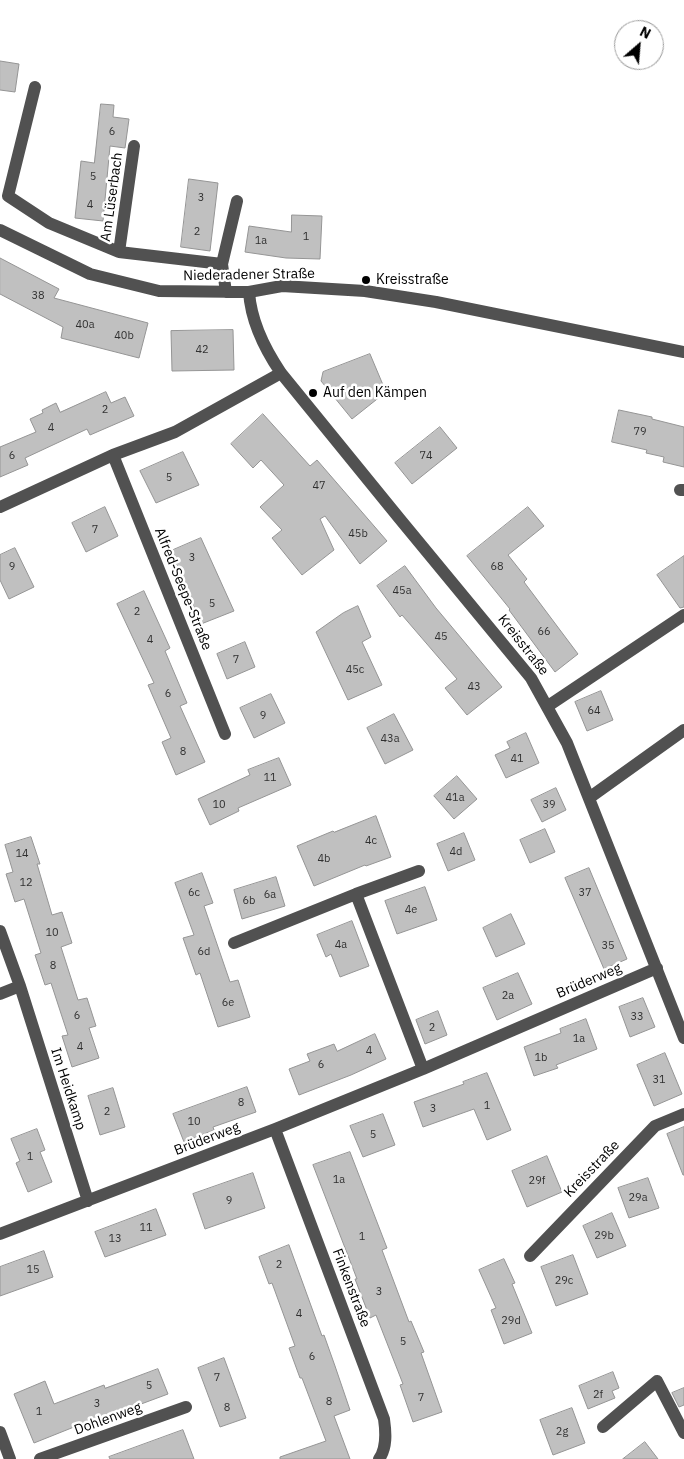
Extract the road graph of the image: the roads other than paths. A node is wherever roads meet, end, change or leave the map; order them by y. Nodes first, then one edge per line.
1 (35, 87) dead end
2 (134, 146) dead end
3 (237, 201) dead end
4 (0, 230) edge
5 (119, 252) junction
6 (222, 264) junction
7 (226, 292) junction
8 (249, 292) junction
9 (684, 352) edge
10 (281, 373) junction
11 (112, 456) junction
12 (0, 508) edge
13 (684, 615) edge
14 (548, 706) junction
15 (684, 730) edge
16 (226, 734) dead end
17 (589, 798) junction
18 (419, 871) dead end
19 (356, 894) junction
20 (0, 931) edge
21 (234, 943) dead end
22 (657, 968) junction
23 (20, 986) junction
24 (0, 994) edge
25 (684, 1038) edge
26 (423, 1069) junction
27 (684, 1114) edge
28 (275, 1129) junction
29 (88, 1201) junction
30 (0, 1234) edge
31 (530, 1256) dead end
32 (186, 1407) dead end
33 (603, 1427) dead end
34 (0, 1432) edge
35 (684, 1433) edge
36 (10, 1459) edge
37 (40, 1459) edge
38 (379, 1459) edge

1 - 5 street, Am Lüserbach
2 - 5 street, Am Lüserbach
3 - 6 street
4 - 7 street, Niederadener Straße
5 - 6 street, Am Lüserbach
6 - 7 street
7 - 8 street, Niederadener Straße
8 - 9 street, Niederadener Straße
8 - 10 street, Kreisstraße
10 - 11 street
10 - 14 street, Kreisstraße
11 - 12 street
11 - 16 street, Alfred-Seepe-Straße
13 - 14 street
14 - 17 street, Kreisstraße
15 - 17 street
17 - 22 street, Kreisstraße
18 - 19 street
19 - 21 street
19 - 26 street
20 - 23 street, Im Heidkamp
22 - 25 street, Kreisstraße
22 - 26 street, Brüderweg
23 - 24 street
23 - 29 street, Im Heidkamp
26 - 28 street, Brüderweg
27 - 31 street, Kreisstraße
28 - 29 street, Brüderweg
28 - 38 street, Finkenstraße
29 - 30 street, Brüderweg
32 - 37 street, Dohlenweg
33 - 35 street
34 - 36 street

